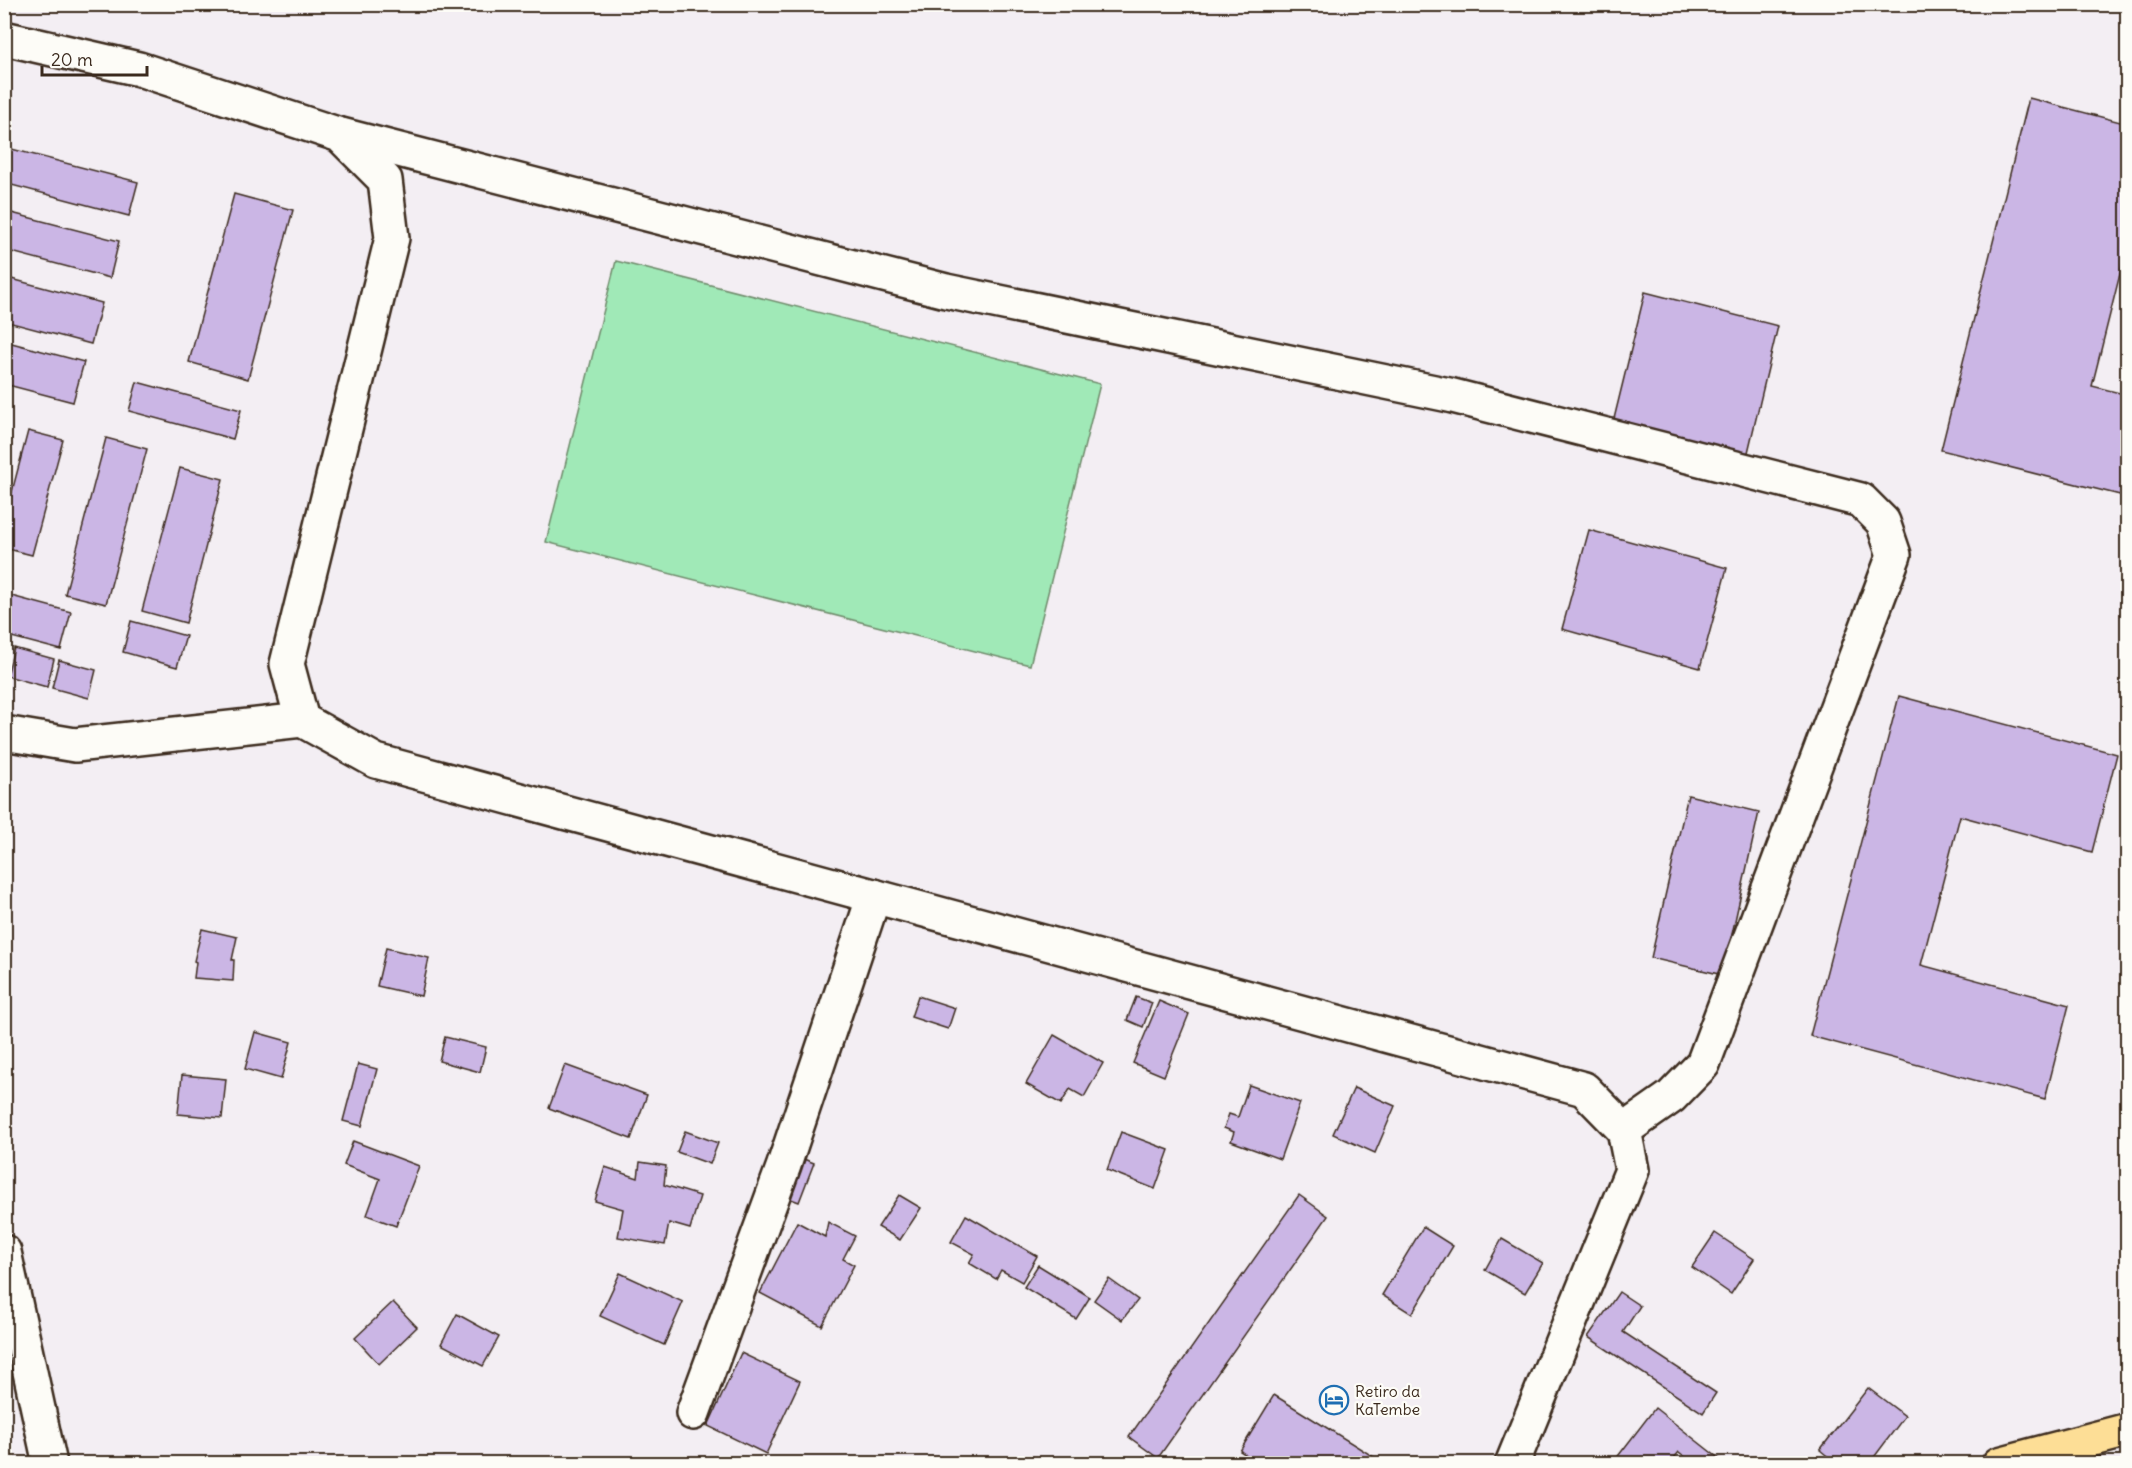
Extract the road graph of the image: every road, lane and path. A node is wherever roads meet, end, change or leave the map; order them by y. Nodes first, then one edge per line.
1 (4, 38) edge
2 (340, 135) junction
3 (302, 720) junction
4 (4, 734) edge
5 (874, 896) junction
6 (1624, 1130) junction
7 (6, 1263) edge
8 (693, 1413) dead end
9 (2127, 1430) edge
10 (50, 1464) edge
11 (1512, 1464) edge
12 (1999, 1464) edge

1 - 2 street
2 - 3 street
2 - 6 street
3 - 4 street
3 - 5 street
5 - 6 street
5 - 8 street
6 - 11 street
7 - 10 street
9 - 12 highway

